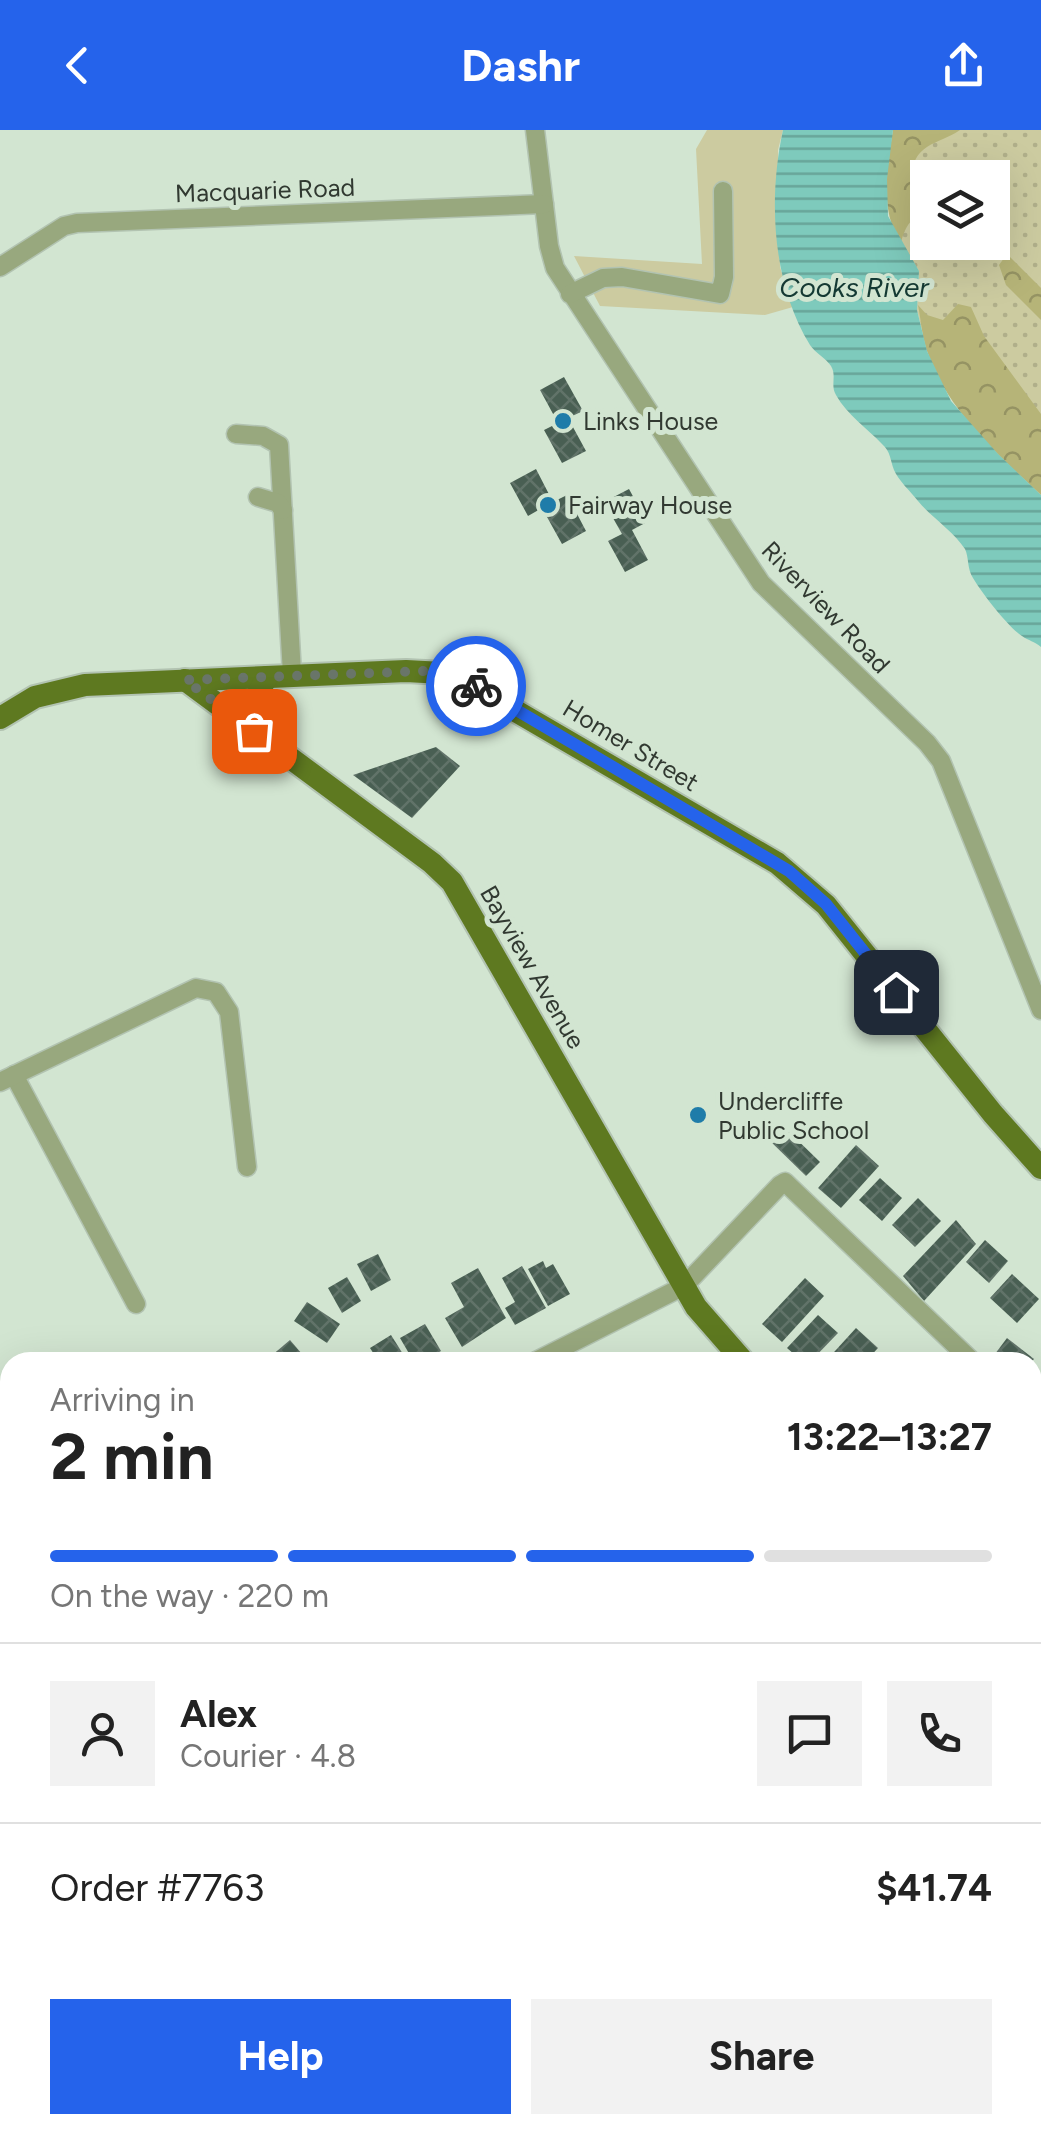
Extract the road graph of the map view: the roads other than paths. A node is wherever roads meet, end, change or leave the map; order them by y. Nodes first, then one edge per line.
1 (535, 130) edge
2 (724, 191) dead end
3 (544, 204) junction
4 (0, 267) edge
5 (570, 294) junction
6 (236, 434) dead end
7 (258, 497) dead end
8 (283, 510) junction
9 (292, 674) junction
10 (267, 677) junction
11 (185, 680) junction
12 (0, 718) edge
13 (254, 731) junction
14 (1041, 1010) edge
15 (7, 1079) edge
16 (246, 1167) dead end
17 (1041, 1168) edge
18 (684, 1286) junction
19 (136, 1304) dead end
20 (554, 1352) edge
21 (734, 1352) edge
22 (964, 1352) edge

1 - 3 street, Riverview Road
2 - 5 street
3 - 4 street, Macquarie Road
3 - 5 street, Riverview Road
5 - 14 street, Riverview Road
6 - 8 street
7 - 8 street
8 - 9 street
9 - 10 main road, Homer Street
9 - 17 main road, Homer Street
10 - 11 main road, Homer Street
10 - 13 main road
11 - 12 main road, Homer Street
11 - 13 main road, Bayview Avenue
13 - 18 main road, Bayview Avenue
15 - 16 street
15 - 19 street
18 - 20 street
18 - 21 main road, Bayview Avenue
18 - 22 street

